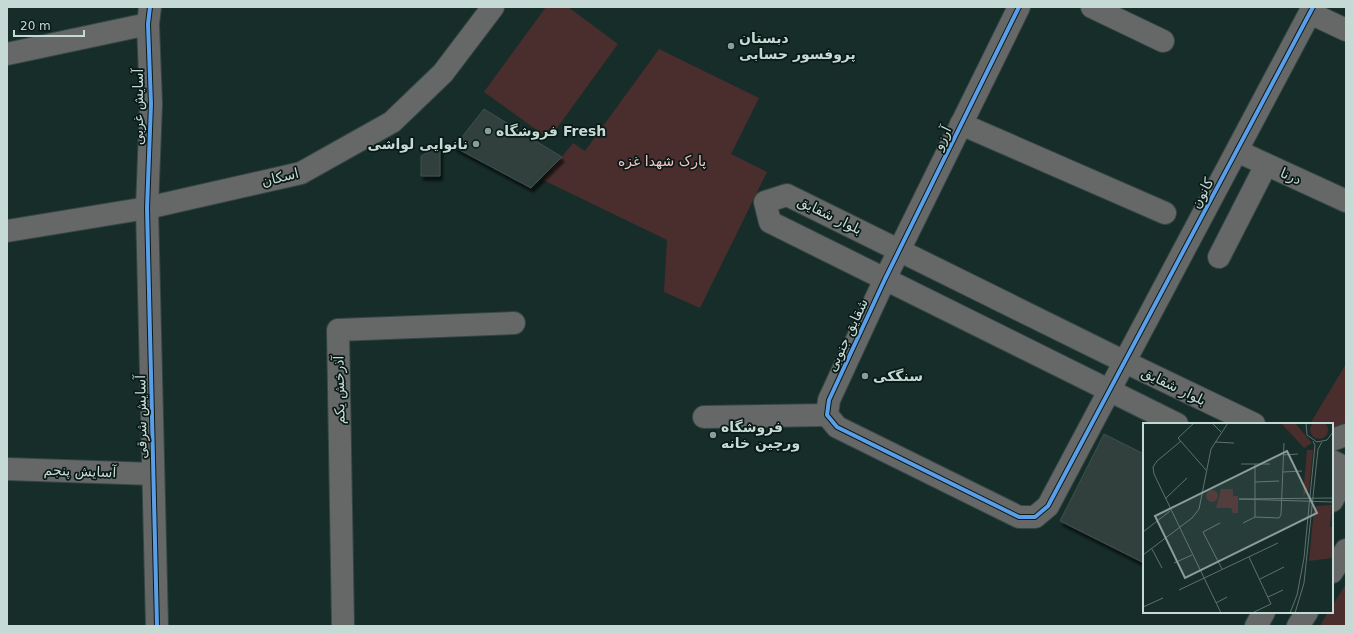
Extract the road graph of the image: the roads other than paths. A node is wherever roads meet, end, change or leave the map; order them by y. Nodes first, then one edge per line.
1 (493, 7) edge
2 (1019, 7) edge
3 (1092, 7) edge
4 (1312, 10) edge
5 (149, 16) edge
6 (1346, 30) edge
7 (1163, 41) dead end
8 (7, 54) edge
9 (961, 124) junction
10 (1237, 151) junction
11 (1266, 165) junction
12 (1346, 201) edge
13 (147, 208) junction
14 (1165, 213) dead end
15 (7, 231) edge
16 (900, 250) junction
17 (1219, 257) dead end
18 (886, 278) junction
19 (514, 323) dead end
20 (1125, 362) junction
21 (1110, 390) junction
22 (828, 408) junction
23 (704, 417) dead end
24 (1175, 423) edge
25 (1252, 423) edge
26 (1346, 435) edge
27 (1333, 440) edge
28 (1333, 462) edge
29 (1346, 468) edge
30 (7, 469) edge
31 (153, 474) junction
32 (1346, 476) edge
33 (1333, 500) edge
34 (1333, 503) edge
35 (1346, 510) edge
36 (1346, 550) edge
37 (1346, 566) edge
38 (1333, 570) edge
39 (1333, 574) edge
40 (1263, 613) edge
41 (1306, 613) edge
42 (156, 626) edge
43 (343, 626) edge
44 (1256, 626) edge
45 (1298, 626) edge

1 - 13 street, اسکان
2 - 9 street, آرزو
3 - 7 street
4 - 6 street
4 - 10 street, کانون
5 - 8 street
5 - 13 street, آسایش غربی
9 - 14 street
9 - 16 street, آرزو
10 - 11 street, درنا
10 - 20 street, کانون
11 - 12 street, درنا
11 - 17 street
13 - 15 street, اسکان
13 - 31 street, آسایش شرقی
16 - 18 street, آرزو
16 - 18 street, بلوار شقایق
16 - 20 street, بلوار شقایق
18 - 21 street, بلوار شقایق
18 - 22 street, شقایق جنوبی
19 - 43 street, آذرخش یکم
20 - 21 street, کانون
20 - 25 street, بلوار شقایق
21 - 22 street
21 - 24 street, بلوار شقایق
22 - 23 street
26 - 27 street
28 - 29 street
30 - 31 street, آسایش پنجم
31 - 42 street, آسایش شرقی
32 - 33 street
34 - 35 street
36 - 38 street
37 - 39 street
40 - 44 street
41 - 45 street

